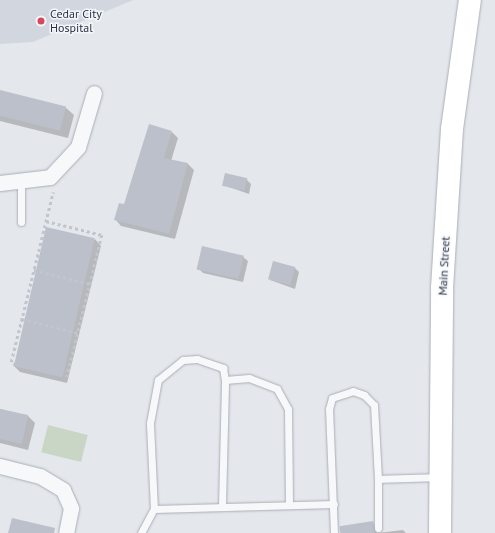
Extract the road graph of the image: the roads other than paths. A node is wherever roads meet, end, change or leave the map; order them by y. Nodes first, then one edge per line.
1 (470, 0) edge
2 (94, 93) dead end
3 (21, 181) junction
4 (0, 183) edge
5 (21, 222) dead end
6 (225, 380) junction
7 (0, 466) edge
8 (440, 477) junction
9 (378, 479) junction
10 (289, 504) junction
11 (334, 504) junction
12 (222, 506) junction
13 (154, 509) junction
14 (378, 528) dead end
15 (66, 533) edge
16 (141, 533) edge
17 (334, 533) edge
18 (440, 533) edge

1 - 8 main road, Main Street
2 - 3 street
3 - 4 street
3 - 5 lane
6 - 10 lane
6 - 12 lane
6 - 13 lane
7 - 15 street
8 - 9 lane
8 - 18 main road, Main Street
9 - 11 lane
9 - 14 lane
10 - 11 lane
10 - 12 lane
11 - 17 lane
12 - 13 lane
13 - 16 lane

